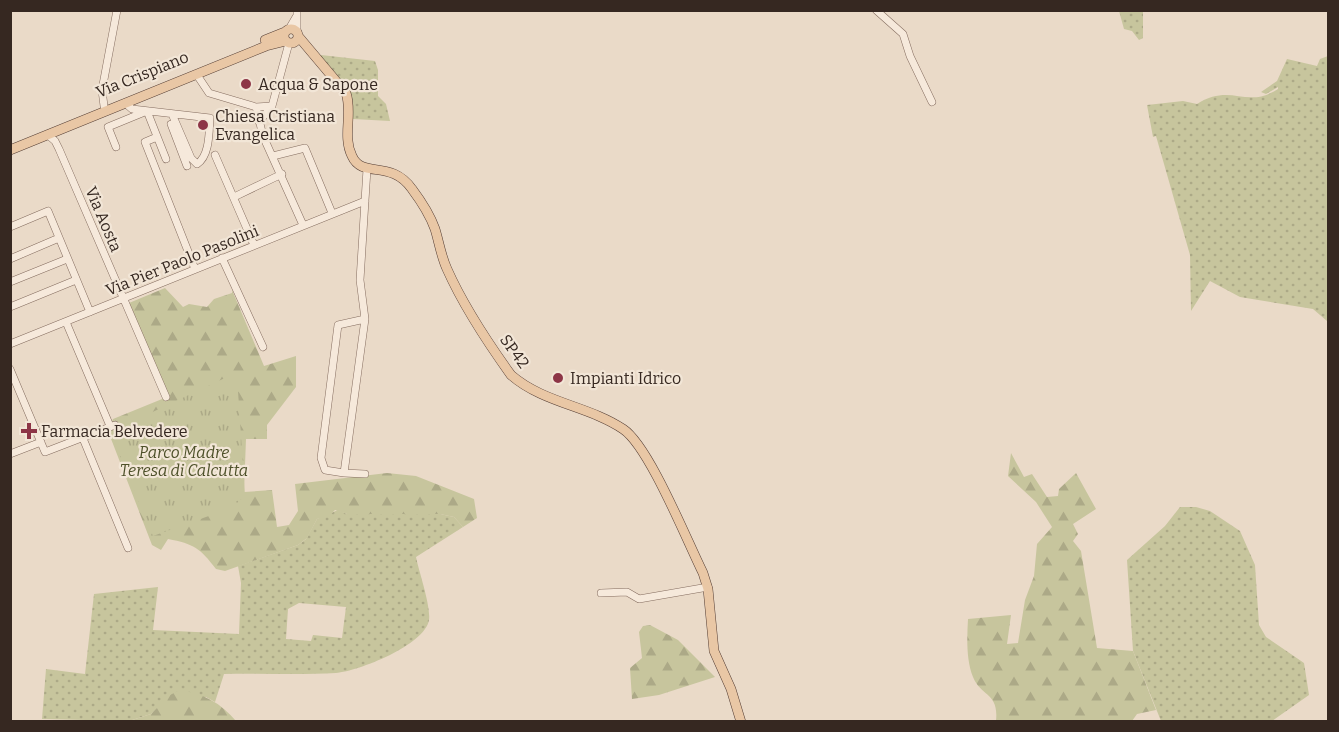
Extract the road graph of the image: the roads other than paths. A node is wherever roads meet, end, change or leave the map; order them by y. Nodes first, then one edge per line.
1 (117, 10) edge
2 (876, 10) edge
3 (297, 13) edge
4 (291, 36) junction
5 (197, 75) junction
6 (932, 102) dead end
7 (125, 103) junction
8 (104, 106) junction
9 (272, 106) junction
10 (256, 107) junction
11 (147, 111) junction
12 (172, 114) junction
13 (260, 122) junction
14 (61, 130) junction
15 (48, 135) junction
16 (157, 137) junction
17 (10, 144) edge
18 (116, 147) dead end
19 (59, 149) junction
20 (10, 150) edge
21 (215, 155) dead end
22 (273, 156) junction
23 (166, 159) dead end
24 (187, 166) dead end
25 (367, 169) junction
26 (282, 174) junction
27 (234, 197) junction
28 (365, 201) junction
29 (332, 213) junction
30 (303, 225) junction
31 (10, 227) edge
32 (59, 238) junction
33 (254, 245) junction
34 (222, 258) junction
35 (10, 259) edge
36 (68, 259) junction
37 (195, 269) junction
38 (76, 280) junction
39 (10, 282) edge
40 (123, 298) junction
41 (10, 307) edge
42 (90, 312) junction
43 (365, 319) junction
44 (66, 322) junction
45 (10, 344) edge
46 (263, 348) dead end
47 (10, 369) edge
48 (166, 397) dead end
49 (82, 436) junction
50 (41, 442) junction
51 (10, 454) edge
52 (344, 473) junction
53 (366, 474) dead end
54 (128, 549) dead end
55 (708, 587) junction
56 (601, 592) dead end
57 (741, 722) edge

1 - 8 street
2 - 6 street
3 - 4 street
4 - 5 main road, Via Crispiano
4 - 8 main road, Via Crispiano
4 - 9 street
4 - 25 main road
5 - 7 main road, Via Crispiano
5 - 10 street, Via Crispiano
7 - 11 street, Via Crispiano
7 - 14 main road, Via Crispiano
8 - 17 main road, Via Crispiano
9 - 10 street, Via Crispiano
9 - 13 street
10 - 13 street
11 - 12 street, Via Crispiano
11 - 16 street
11 - 18 street
11 - 24 street, Via Crispiano
12 - 12 street, Via Crispiano
13 - 22 street
14 - 15 main road, Via Crispiano
14 - 19 street
15 - 19 street
15 - 20 main road, Via Crispiano
16 - 23 street
16 - 37 street
19 - 40 street, Via Aosta
21 - 27 street
22 - 26 street
22 - 29 street
25 - 28 street
25 - 55 main road, SP42 / SP42
26 - 27 street
26 - 30 street
27 - 33 street
28 - 29 street, Via Pier Paolo Pasolini
28 - 43 street
29 - 30 street, Via Pier Paolo Pasolini
30 - 33 street, Via Pier Paolo Pasolini
31 - 32 street
32 - 35 street
32 - 36 street
33 - 34 street, Via Pier Paolo Pasolini
34 - 37 street, Via Pier Paolo Pasolini
34 - 46 street
36 - 38 street
36 - 39 street
37 - 40 street, Via Pier Paolo Pasolini
38 - 41 street
38 - 42 street
40 - 42 street, Via Pier Paolo Pasolini
40 - 48 street, Via Aosta
42 - 44 street, Via Pier Paolo Pasolini
43 - 52 street
43 - 52 street
44 - 45 street, Via Pier Paolo Pasolini
44 - 49 street
47 - 50 street
49 - 50 street
49 - 54 street
50 - 51 street
52 - 53 street
55 - 56 street
55 - 57 main road, SP42 / SP42

